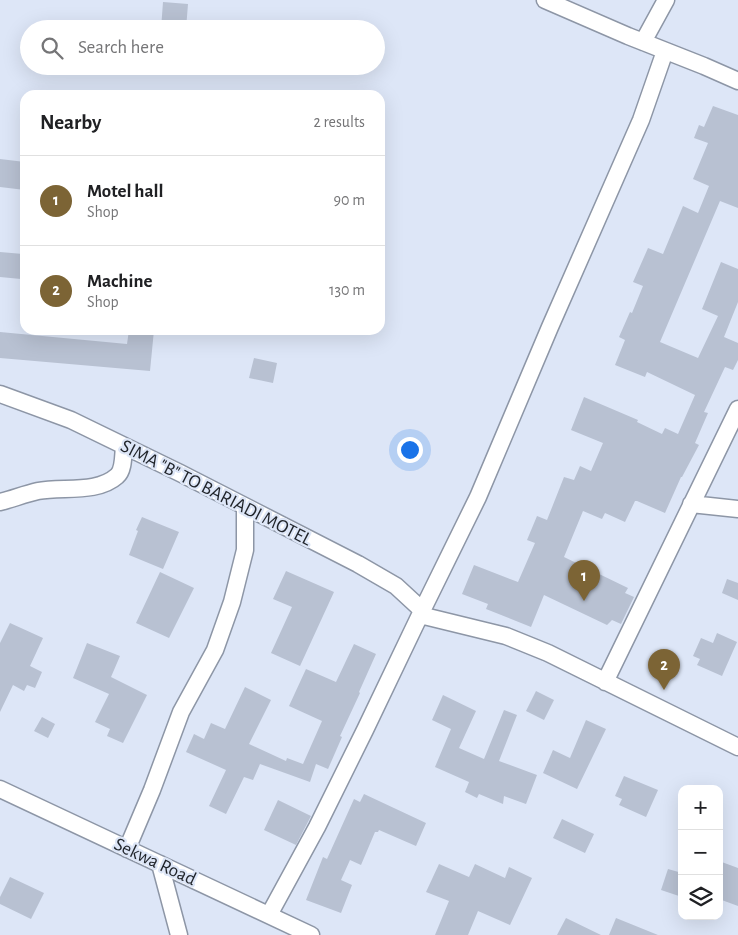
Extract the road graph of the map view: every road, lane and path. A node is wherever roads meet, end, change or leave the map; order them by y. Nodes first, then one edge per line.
1 (545, 0) edge
2 (666, 0) edge
3 (643, 42) junction
4 (665, 51) junction
5 (738, 81) edge
6 (0, 394) edge
7 (738, 409) edge
8 (124, 446) junction
9 (0, 502) edge
10 (691, 504) junction
11 (246, 508) junction
12 (738, 509) edge
13 (421, 612) junction
14 (605, 682) junction
15 (738, 747) edge
16 (0, 789) edge
17 (127, 849) junction
18 (160, 864) junction
19 (270, 916) junction
20 (179, 935) edge
21 (311, 935) edge

1 - 3 street
2 - 3 street
3 - 4 street
4 - 5 street
4 - 13 street
6 - 8 street, SIMA "B" TO BARIADI MOTEL
7 - 10 street
8 - 9 street
8 - 11 street, SIMA "B" TO BARIADI MOTEL
10 - 12 street
10 - 14 street
11 - 13 street, SIMA "B" TO BARIADI MOTEL
11 - 17 street
13 - 14 street
13 - 19 street
14 - 15 street
16 - 17 street, Sekwa Road
17 - 18 street, Sekwa Road
18 - 19 street, Sekwa Road
18 - 20 street
19 - 21 street, Sekwa Road

